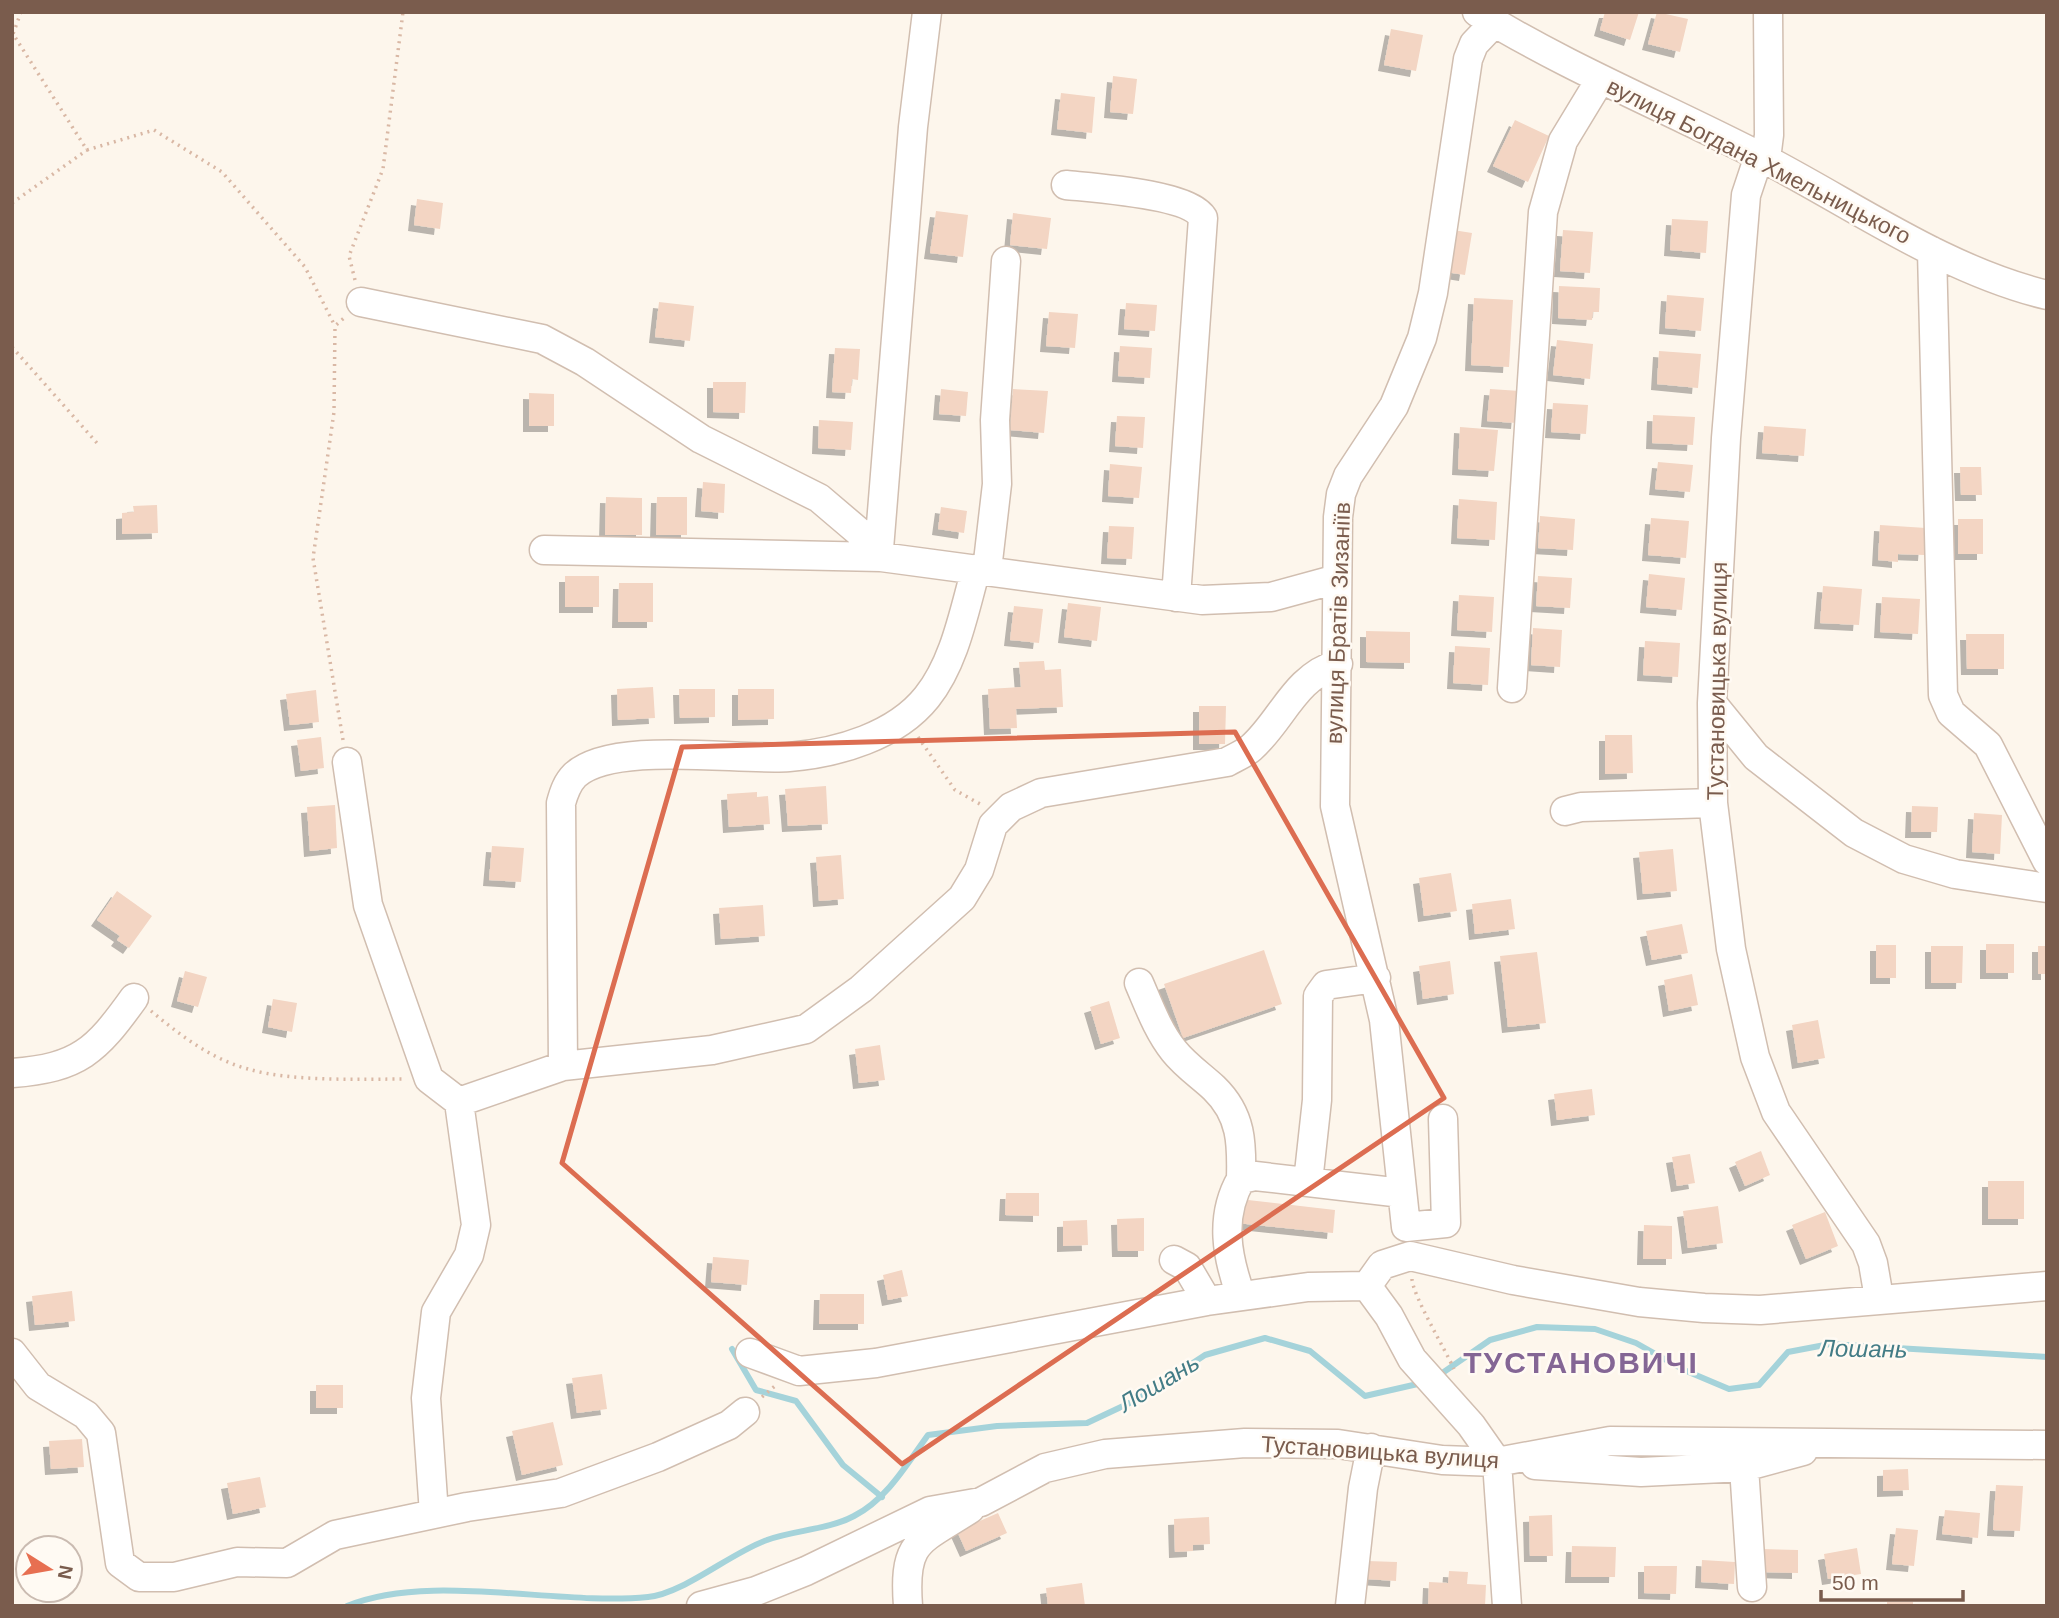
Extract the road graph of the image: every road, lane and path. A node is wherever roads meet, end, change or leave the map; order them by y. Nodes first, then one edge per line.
1 (21, 12) edge
2 (403, 12) edge
3 (927, 12) edge
4 (1768, 12) edge
5 (1485, 18) edge
6 (1600, 80) junction
7 (87, 149) junction
8 (1763, 158) junction
9 (1066, 185) dead end
10 (12, 203) edge
11 (1932, 251) junction
12 (1006, 261) dead end
13 (2047, 295) edge
14 (361, 302) junction
15 (335, 326) junction
16 (12, 347) edge
17 (97, 443) dead end
18 (544, 550) dead end
19 (880, 553) junction
20 (982, 569) junction
21 (1337, 579) junction
22 (1176, 597) junction
23 (1338, 664) junction
24 (1512, 688) dead end
25 (1712, 703) junction
26 (906, 717) junction
27 (347, 762) joint
28 (1713, 803) junction
29 (1564, 811) dead end
30 (1001, 814) junction
31 (2047, 861) edge
32 (2047, 888) edge
33 (1373, 968) junction
34 (1139, 983) dead end
35 (134, 998) joint
36 (563, 1066) junction
37 (12, 1073) edge
38 (429, 1079) junction
39 (459, 1102) junction
40 (1443, 1119) dead end
41 (1241, 1179) junction
42 (1308, 1182) junction
43 (1402, 1193) junction
44 (1410, 1256) junction
45 (1174, 1260) dead end
46 (1367, 1286) junction
47 (2047, 1286) edge
48 (1241, 1296) junction
49 (1879, 1298) junction
50 (1207, 1301) junction
51 (12, 1353) edge
52 (750, 1353) dead end
53 (1459, 1380) dead end
54 (745, 1412) dead end
55 (1836, 1442) junction
56 (2047, 1445) edge
57 (1371, 1448) junction
58 (1497, 1462) junction
59 (1744, 1467) junction
60 (981, 1502) junction
61 (434, 1514) junction
62 (1752, 1587) dead end
63 (701, 1606) edge
64 (908, 1606) edge
65 (1350, 1606) edge
66 (1507, 1606) edge

1 - 7 path
2 - 14 path
3 - 19 street
4 - 8 street, Тустановицька вулиця
5 - 6 street, вулиця Богдана Хмельницького
5 - 21 street, вулиця Братів Зизаніїв
6 - 8 street, вулиця Богдана Хмельницького
6 - 24 street
7 - 10 path
7 - 15 path
8 - 11 street, вулиця Богдана Хмельницького
8 - 25 street, Тустановицька вулиця
9 - 22 street
11 - 13 street, вулиця Богдана Хмельницького
11 - 31 street
12 - 20 street
14 - 15 path
14 - 19 street
15 - 27 path
16 - 17 path
18 - 19 street
19 - 20 street
20 - 22 street
20 - 26 street
21 - 22 street
21 - 23 street, вулиця Братів Зизаніїв
23 - 30 street
23 - 33 street, вулиця Братів Зизаніїв
25 - 28 street, Тустановицька вулиця
25 - 32 street
26 - 30 path
26 - 36 street
27 - 38 street
28 - 29 street
28 - 49 street, Тустановицька вулиця
30 - 36 street
33 - 42 street
33 - 43 street, вулиця Братів Зизаніїв
34 - 41 street
35 - 37 street
35 - 38 path
36 - 39 street
38 - 39 street
39 - 61 street
40 - 43 street, вулиця Братів Зизаніїв
41 - 42 street
41 - 48 street
42 - 43 street
44 - 46 street
44 - 49 street
44 - 53 path
45 - 50 street
46 - 48 street
46 - 58 street
47 - 49 street
48 - 50 street
50 - 52 street
51 - 61 street
54 - 61 street
55 - 56 street, Тустановицька вулиця
55 - 58 street, Тустановицька вулиця
55 - 59 street
57 - 58 street, Тустановицька вулиця
57 - 60 street, Тустановицька вулиця
57 - 65 street
58 - 59 street
58 - 66 street
59 - 62 street
60 - 63 street, Тустановицька вулиця
60 - 64 street

